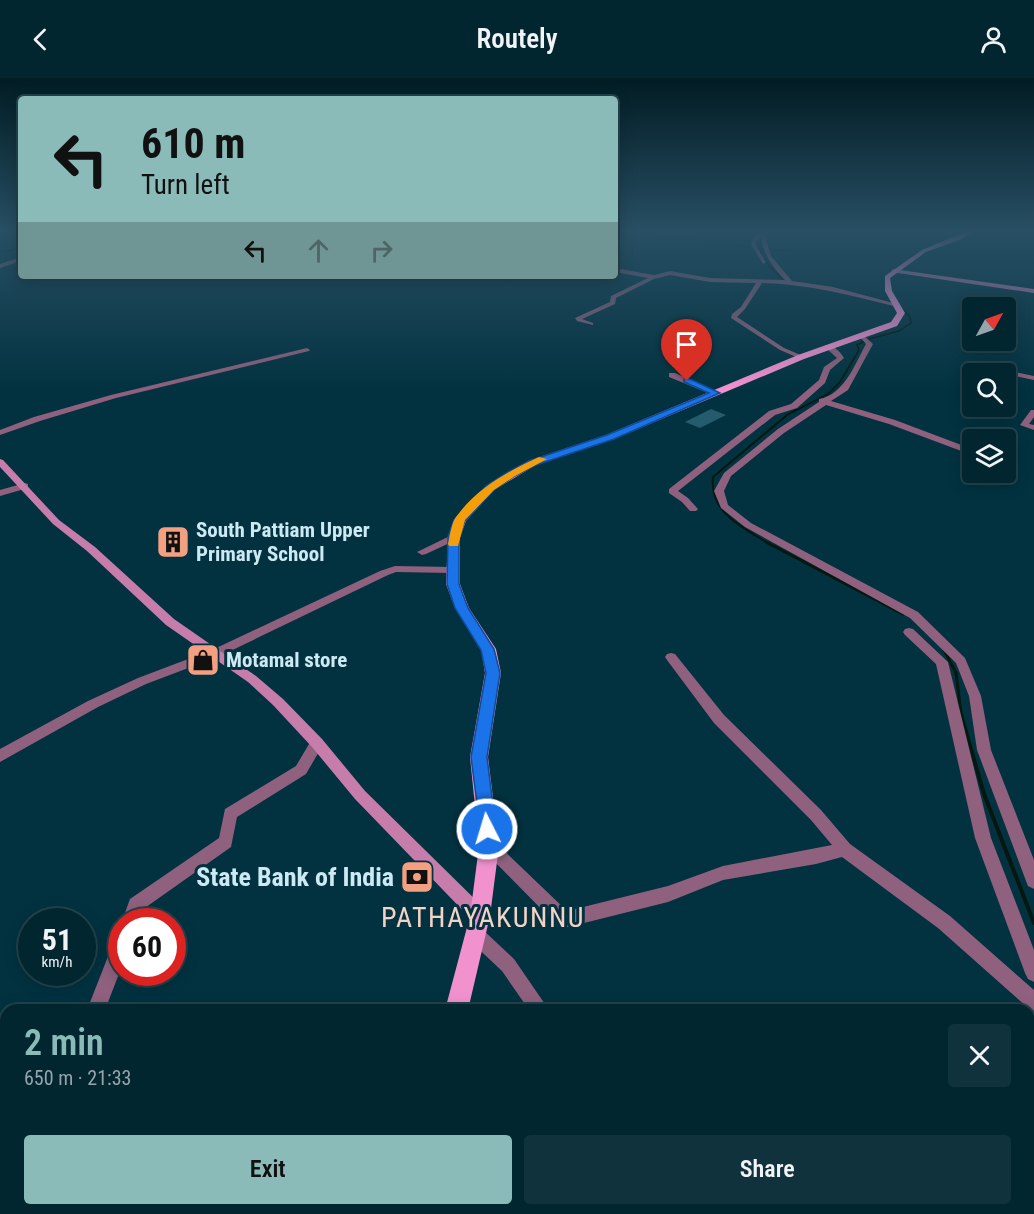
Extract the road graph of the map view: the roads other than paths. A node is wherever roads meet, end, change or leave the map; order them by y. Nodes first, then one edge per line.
1 (640, 284) edge
2 (757, 284) edge
3 (802, 284) edge
4 (886, 284) edge
5 (985, 284) edge
6 (1034, 291) edge
7 (894, 304) junction
8 (591, 324) dead end
9 (861, 336) junction
10 (828, 348) junction
11 (307, 350) dead end
12 (801, 357) junction
13 (1016, 374) edge
14 (672, 375) dead end
15 (1034, 378) edge
16 (716, 393) junction
17 (822, 401) junction
18 (1034, 412) edge
19 (1034, 428) edge
20 (0, 433) edge
21 (962, 448) edge
22 (0, 462) edge
23 (25, 486) junction
24 (0, 493) edge
25 (693, 509) dead end
26 (454, 537) junction
27 (422, 552) dead end
28 (452, 570) junction
29 (909, 632) dead end
30 (216, 653) junction
31 (671, 657) dead end
32 (317, 743) junction
33 (0, 756) edge
34 (489, 846) junction
35 (844, 849) junction
36 (1034, 881) edge
37 (135, 908) edge
38 (480, 916) junction
39 (475, 934) junction
40 (1034, 973) edge
41 (108, 979) edge
42 (1034, 1002) edge
43 (98, 1004) edge
44 (458, 1004) edge
45 (536, 1004) edge

1 - 8 street
2 - 12 street
3 - 7 street
4 - 7 main road
5 - 6 main road
7 - 9 main road
9 - 10 main road
9 - 17 street
10 - 12 main road
10 - 25 street
11 - 20 street
12 - 16 main road
13 - 15 street
14 - 16 street
16 - 26 main road
17 - 21 street
17 - 36 street
18 - 19 street
22 - 23 main road
23 - 24 street
23 - 30 main road
26 - 27 street
26 - 28 main road
28 - 30 street
28 - 34 main road
29 - 40 street
30 - 32 main road
30 - 33 street
31 - 35 street
32 - 37 street
32 - 38 main road
34 - 35 street
34 - 38 main road
35 - 42 street
38 - 39 main road
39 - 44 main road
39 - 45 street
41 - 43 street

